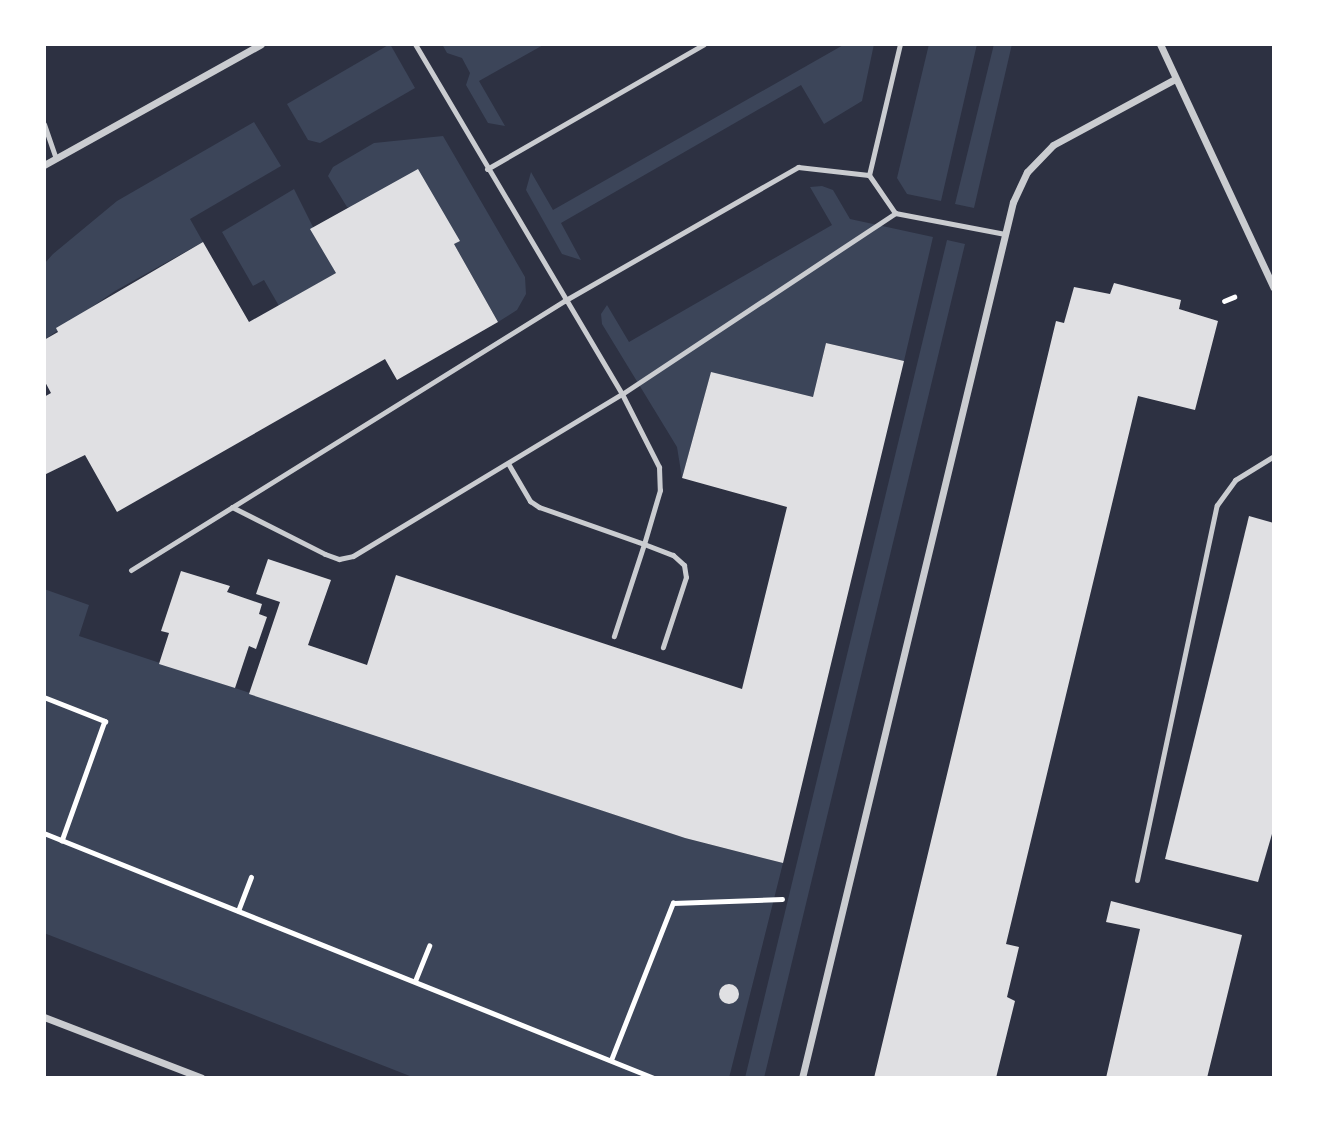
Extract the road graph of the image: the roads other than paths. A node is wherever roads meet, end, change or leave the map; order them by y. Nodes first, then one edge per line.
1 (261, 44) edge
2 (415, 44) edge
3 (704, 44) edge
4 (900, 44) edge
5 (1160, 44) edge
6 (1175, 79) junction
7 (44, 124) edge
8 (56, 158) junction
9 (44, 165) edge
10 (487, 169) junction
11 (869, 175) junction
12 (895, 213) junction
13 (1005, 234) junction
14 (1274, 288) edge
15 (564, 301) junction
16 (622, 394) junction
17 (1274, 456) edge
18 (509, 465) junction
19 (232, 507) junction
20 (644, 544) junction
21 (131, 570) dead end
22 (614, 636) dead end
23 (663, 647) dead end
24 (1137, 880) dead end
25 (44, 1017) edge
26 (202, 1078) edge
27 (802, 1078) edge

1 - 8 street
2 - 10 lane
3 - 10 lane
4 - 11 lane
5 - 6 street
6 - 13 street
6 - 14 street
7 - 8 lane
8 - 9 street
10 - 15 lane
11 - 12 lane
11 - 15 lane
12 - 13 lane
12 - 16 lane
13 - 27 street
15 - 16 lane
15 - 19 lane
16 - 18 lane
16 - 20 lane
17 - 24 lane
18 - 19 lane
18 - 20 lane
19 - 21 lane
20 - 22 lane
20 - 23 lane
25 - 26 street

